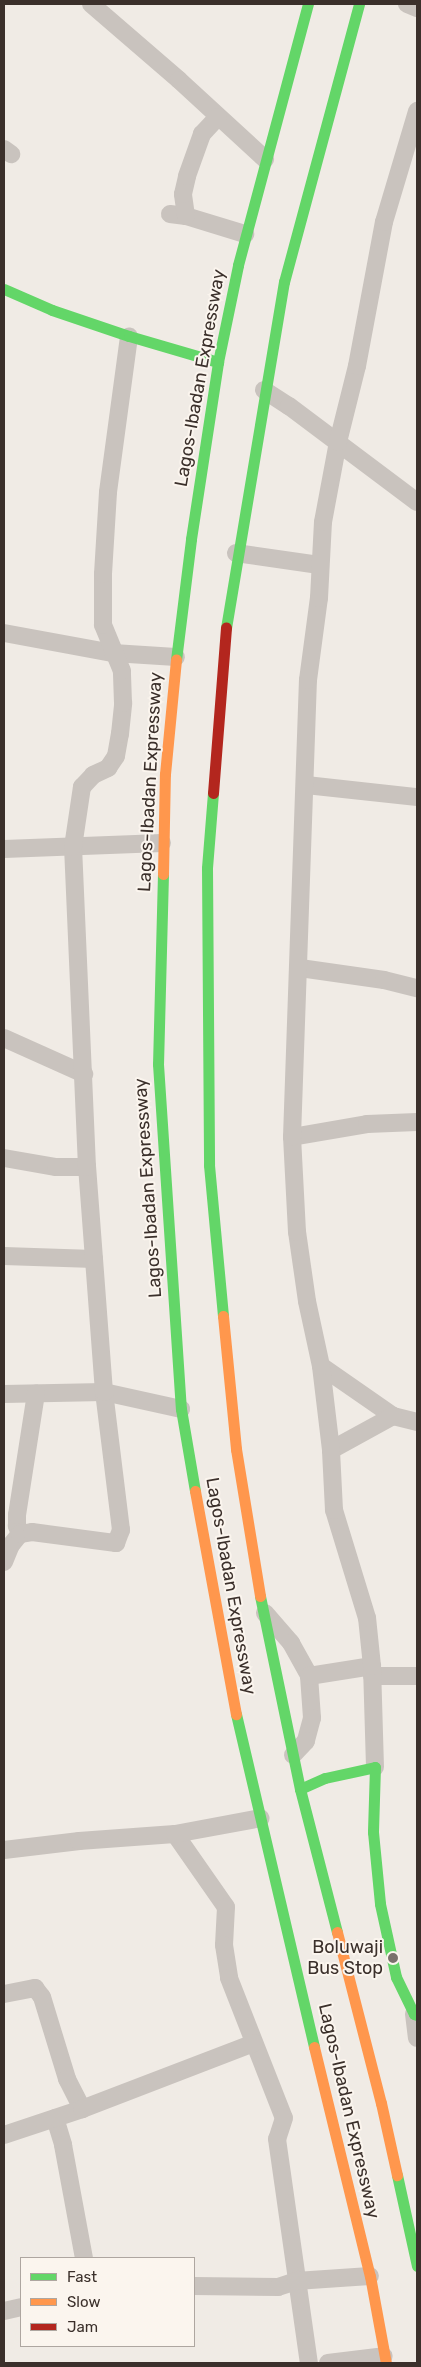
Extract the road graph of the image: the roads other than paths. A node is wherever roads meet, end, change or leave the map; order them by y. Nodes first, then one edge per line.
1 (92, 4) edge
2 (308, 4) edge
3 (359, 4) edge
4 (407, 4) edge
5 (417, 8) edge
6 (417, 111) edge
7 (218, 117) junction
8 (265, 159) junction
9 (245, 234) junction
10 (4, 289) edge
11 (129, 336) junction
12 (218, 362) junction
13 (264, 390) junction
14 (338, 442) junction
15 (417, 502) edge
16 (236, 553) junction
17 (319, 565) junction
18 (4, 633) edge
19 (113, 652) junction
20 (176, 657) junction
21 (306, 785) junction
22 (417, 797) edge
23 (162, 843) junction
24 (73, 847) junction
25 (4, 849) edge
26 (300, 968) junction
27 (417, 988) edge
28 (4, 1038) edge
29 (84, 1074) junction
30 (417, 1122) edge
31 (292, 1137) junction
32 (4, 1158) edge
33 (87, 1167) junction
34 (4, 1256) edge
35 (94, 1259) junction
36 (321, 1366) junction
37 (104, 1392) junction
38 (36, 1393) junction
39 (4, 1394) edge
40 (181, 1410) junction
41 (393, 1416) junction
42 (417, 1422) edge
43 (332, 1450) junction
44 (13, 1527) edge
45 (4, 1562) edge
46 (262, 1610) junction
47 (372, 1671) junction
48 (309, 1676) junction
49 (417, 1676) edge
50 (293, 1755) junction
51 (374, 1767) junction
52 (300, 1789) junction
53 (261, 1818) junction
54 (175, 1834) junction
55 (4, 1850) edge
56 (4, 1994) edge
57 (415, 2015) edge
58 (417, 2038) edge
59 (254, 2043) junction
60 (82, 2109) junction
61 (55, 2118) junction
62 (4, 2135) edge
63 (84, 2257) edge
64 (417, 2266) edge
65 (370, 2276) junction
66 (296, 2280) junction
67 (195, 2286) edge
68 (20, 2307) edge
69 (4, 2311) edge
70 (385, 2360) edge
71 (308, 2363) edge
72 (328, 2363) edge

1 - 7 street
2 - 8 main road, Lagos-Ibadan Expressway
3 - 13 main road, Lagos-Ibadan Expressway
4 - 5 street
6 - 14 street
7 - 8 street
7 - 9 street
8 - 9 main road, Lagos-Ibadan Expressway
9 - 12 main road, Lagos-Ibadan Expressway
10 - 11 main road
11 - 12 main road
11 - 19 street
12 - 20 main road, Lagos-Ibadan Expressway
13 - 14 street
13 - 16 main road, Lagos-Ibadan Expressway
14 - 15 street
14 - 17 street
16 - 17 street
16 - 46 main road, Lagos-Ibadan Expressway
17 - 21 street
18 - 19 street
19 - 20 street
19 - 24 street
20 - 23 main road, Lagos-Ibadan Expressway
21 - 22 street
21 - 26 street
23 - 24 street
23 - 40 main road, Lagos-Ibadan Expressway
24 - 25 street
24 - 29 street
26 - 27 street
26 - 31 street
28 - 29 street
29 - 33 street
30 - 31 street
31 - 36 street
32 - 33 street
33 - 35 street
34 - 35 street
35 - 37 street
36 - 41 street
36 - 43 street
37 - 38 street
37 - 40 street
37 - 44 street
38 - 39 street
38 - 44 street
40 - 53 main road, Lagos-Ibadan Expressway
41 - 42 street
41 - 43 street
43 - 47 street
44 - 45 street
46 - 48 street
46 - 50 main road, Lagos-Ibadan Expressway
47 - 48 street
47 - 49 street
47 - 51 street
48 - 50 street
50 - 52 main road, Lagos-Ibadan Expressway
51 - 52 main road
51 - 57 main road
52 - 64 main road, Lagos-Ibadan Expressway
53 - 54 street
53 - 65 main road, Lagos-Ibadan Expressway
54 - 55 street
54 - 59 street
56 - 60 street
57 - 58 street
59 - 60 street
59 - 66 street
60 - 61 street
61 - 62 street
61 - 63 street
65 - 66 street
65 - 70 main road, Lagos-Ibadan Expressway
66 - 67 street
66 - 71 street
68 - 69 street
70 - 72 street

